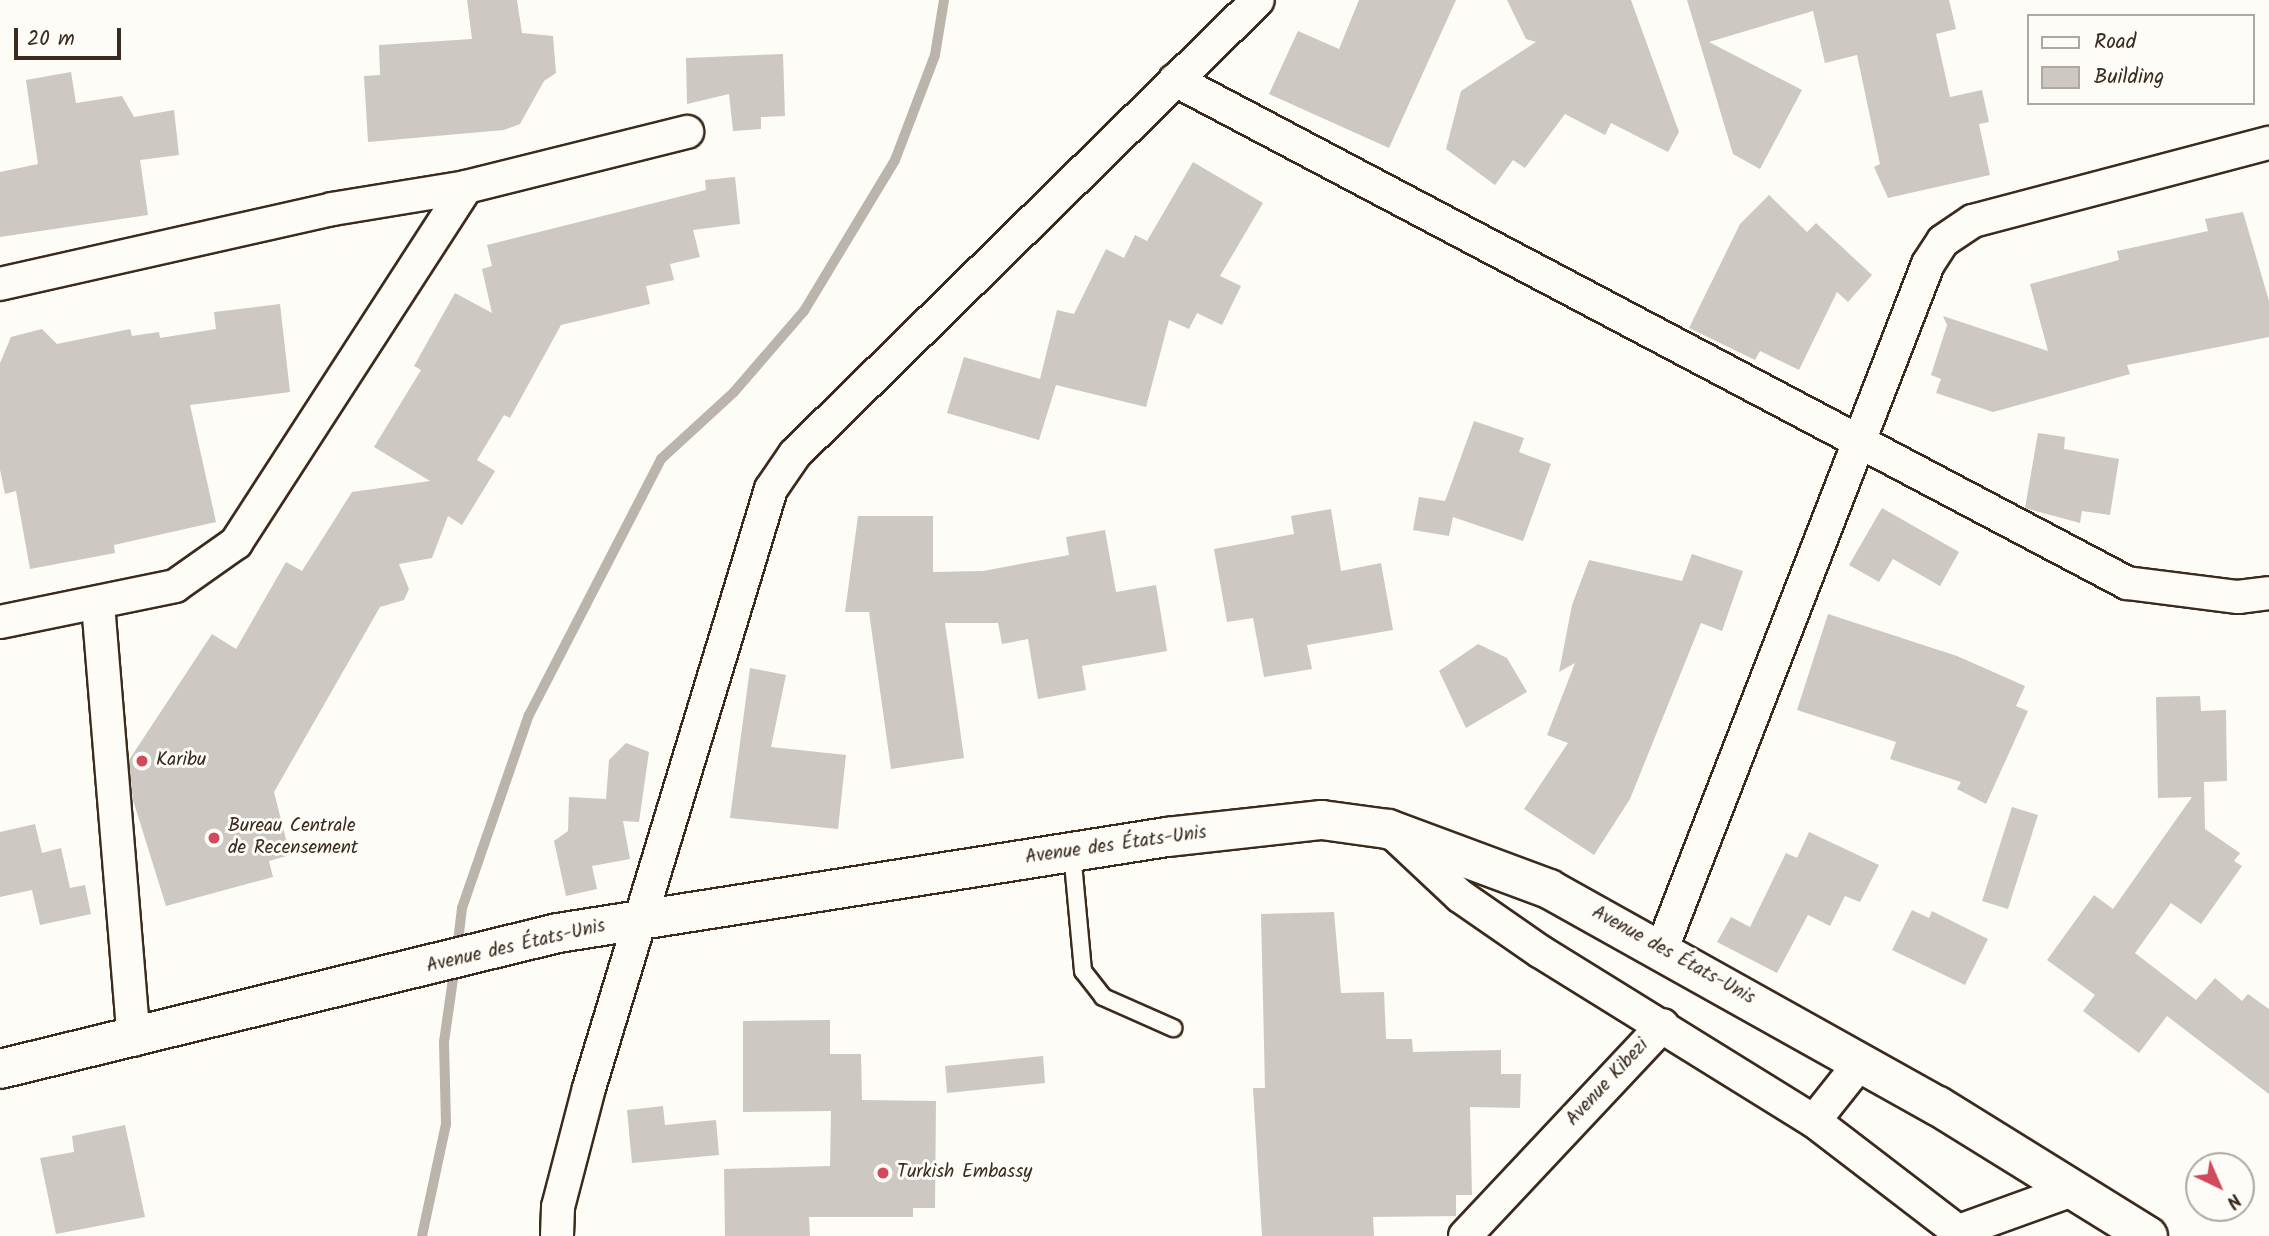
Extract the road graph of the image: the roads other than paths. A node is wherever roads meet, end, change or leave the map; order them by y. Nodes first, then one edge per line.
1 (1258, 0) edge
2 (1175, 80) junction
3 (687, 132) dead end
4 (2269, 144) edge
5 (466, 187) junction
6 (0, 284) edge
7 (1859, 438) junction
8 (2269, 593) edge
9 (98, 604) junction
10 (0, 622) edge
11 (1388, 829) junction
12 (1072, 852) junction
13 (641, 919) junction
14 (1661, 951) junction
15 (1663, 1025) junction
16 (1173, 1028) dead end
17 (134, 1040) junction
18 (1861, 1062) junction
19 (0, 1069) edge
20 (1814, 1121) junction
21 (2075, 1189) junction
22 (1962, 1234) edge
23 (557, 1236) edge
24 (1465, 1236) edge
25 (2148, 1236) edge

1 - 2 street
2 - 7 street
2 - 13 street
3 - 5 street
4 - 7 street
5 - 6 street
5 - 9 street
7 - 8 street
7 - 14 street
9 - 10 street
9 - 17 street
11 - 12 street, Avenue des États-Unis
11 - 14 street, Avenue des États-Unis
11 - 15 street
12 - 13 street, Avenue des États-Unis
12 - 16 lane
13 - 17 street, Avenue des États-Unis
13 - 23 street
14 - 18 street, Avenue des États-Unis
15 - 20 street, Avenue Kibezi
15 - 24 street, Avenue Kibezi
17 - 19 street, Avenue des États-Unis
18 - 20 street
18 - 21 street, Avenue des États-Unis
20 - 22 street, Avenue Kibezi
21 - 22 street
21 - 25 street, Avenue des États-Unis

